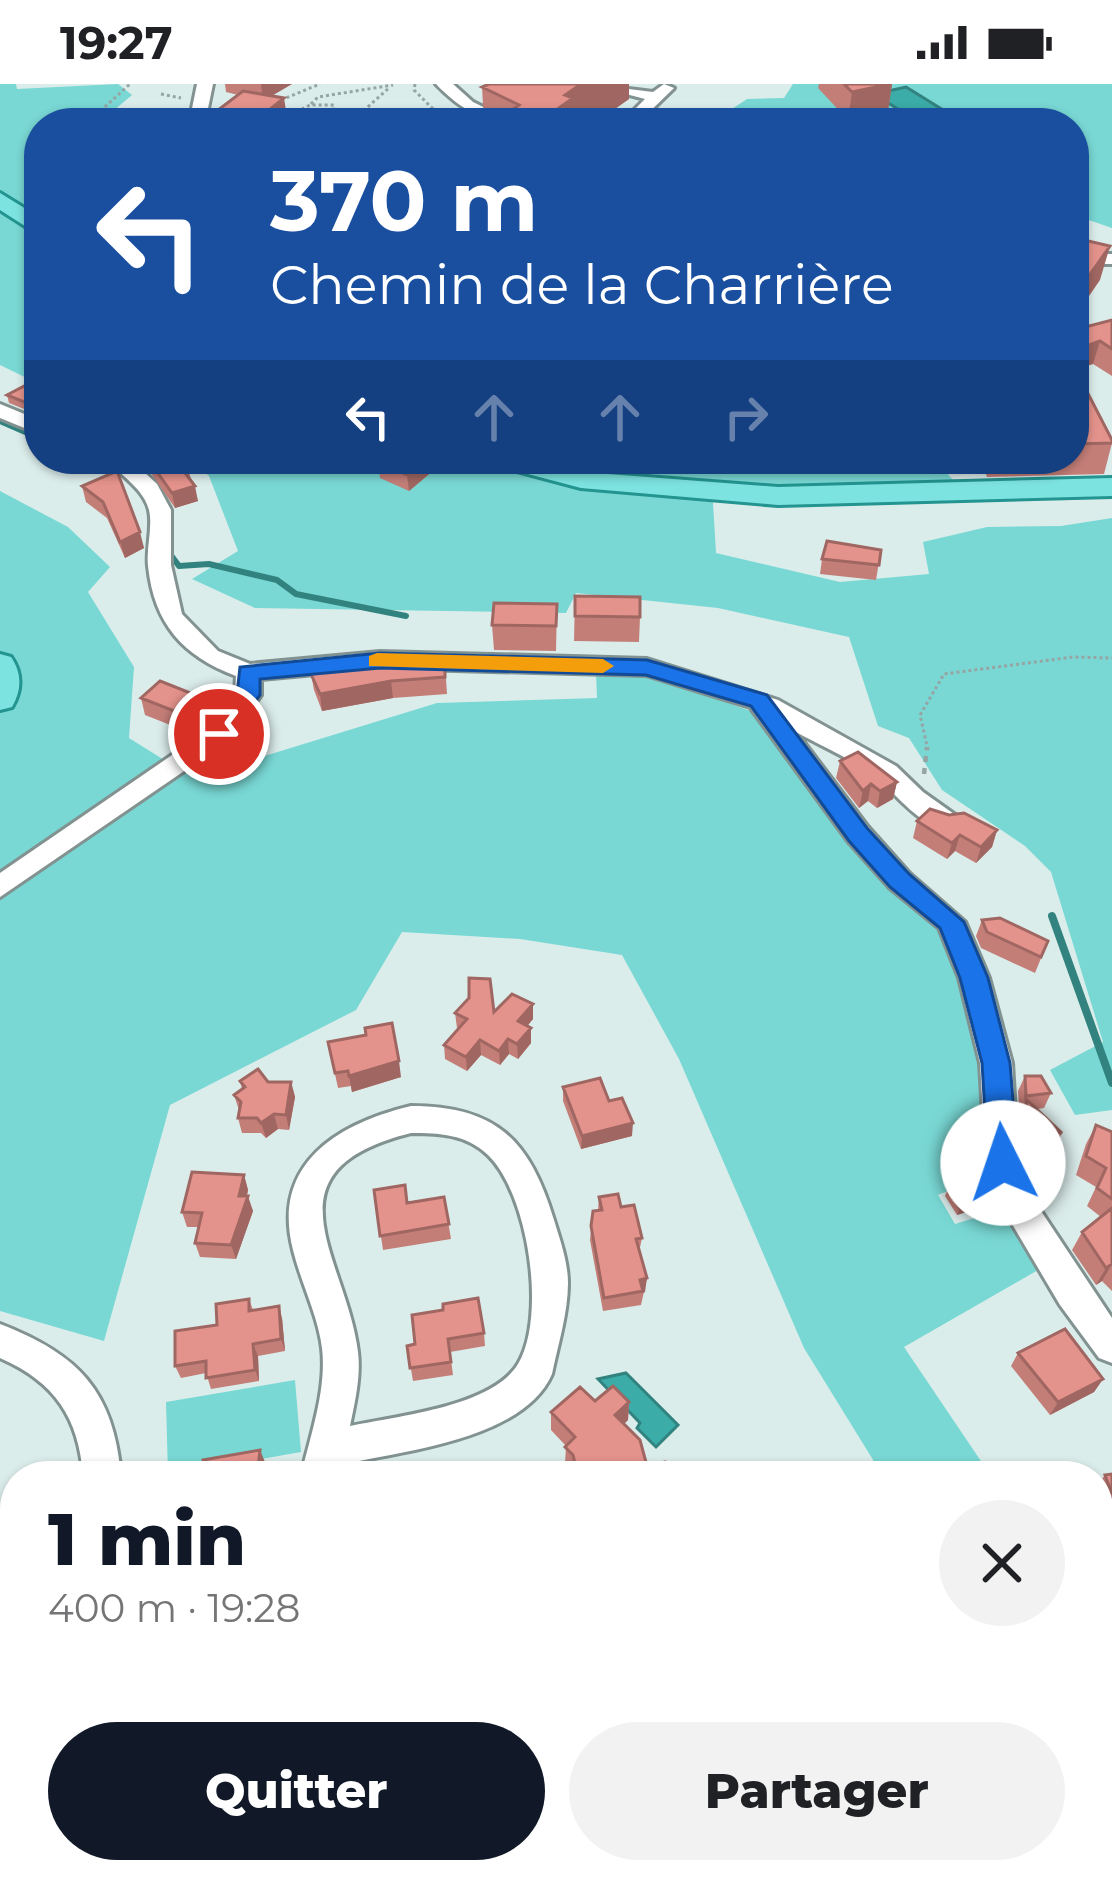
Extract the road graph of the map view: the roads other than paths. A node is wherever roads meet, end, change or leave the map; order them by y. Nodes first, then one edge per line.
1 (444, 84) edge
2 (596, 84) edge
3 (670, 84) edge
4 (656, 97) junction
5 (476, 108) edge
6 (645, 108) edge
7 (134, 474) edge
8 (559, 474) edge
9 (1112, 488) edge
10 (0, 664) edge
11 (248, 672) junction
12 (0, 699) edge
13 (759, 701) junction
14 (947, 819) edge
15 (0, 887) edge
16 (0, 1341) edge
17 (1112, 1346) edge
18 (102, 1461) edge
19 (323, 1461) edge
20 (330, 1461) edge

1 - 5 street
2 - 4 street
3 - 4 street
4 - 6 street
7 - 11 street
8 - 9 main road
10 - 12 main road
11 - 13 street
11 - 15 street
13 - 14 street
13 - 17 street
16 - 18 street
19 - 20 street

